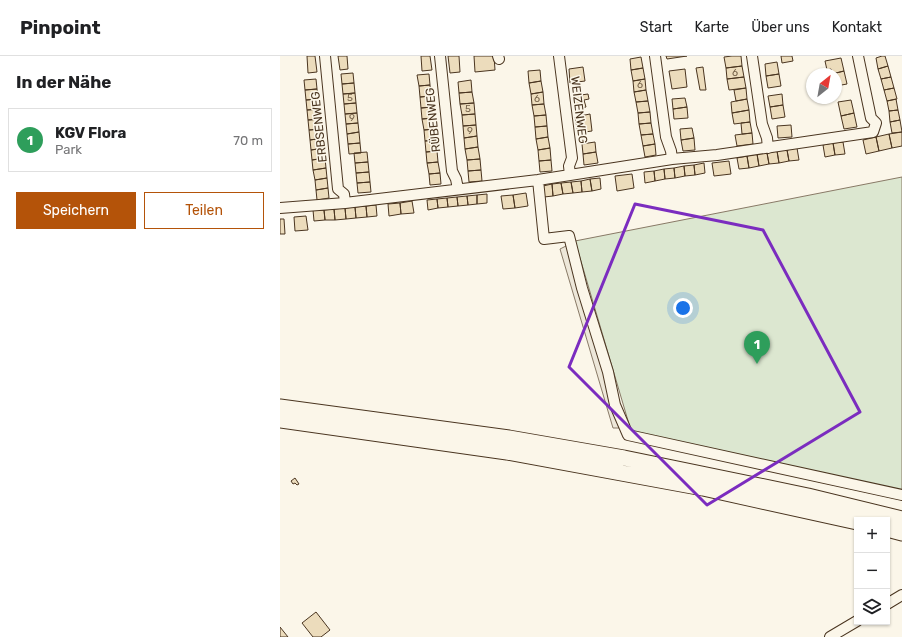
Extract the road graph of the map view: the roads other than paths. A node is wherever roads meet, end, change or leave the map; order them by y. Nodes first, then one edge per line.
1 (325, 56) edge
2 (440, 56) edge
3 (559, 56) edge
4 (655, 56) edge
5 (752, 56) edge
6 (858, 56) edge
7 (767, 143) junction
8 (671, 155) junction
9 (569, 170) junction
10 (538, 180) junction
11 (457, 184) junction
12 (344, 198) junction
13 (280, 208) edge
14 (280, 407) edge
15 (280, 420) edge
16 (902, 496) edge
17 (902, 519) edge
18 (854, 521) edge
19 (890, 530) edge
20 (902, 533) edge
21 (902, 595) edge
22 (890, 602) edge
23 (854, 623) edge
24 (830, 637) edge

1 - 12 street, ERBSENWEG
2 - 11 street, RÜBENWEG
3 - 9 street, WEIZENWEG
4 - 8 street
5 - 7 street
6 - 7 street
7 - 8 street
8 - 9 street
9 - 10 street
10 - 11 street
10 - 16 street
11 - 12 street
12 - 13 street
14 - 17 highway
15 - 18 highway
19 - 20 highway
21 - 22 street
23 - 24 street

